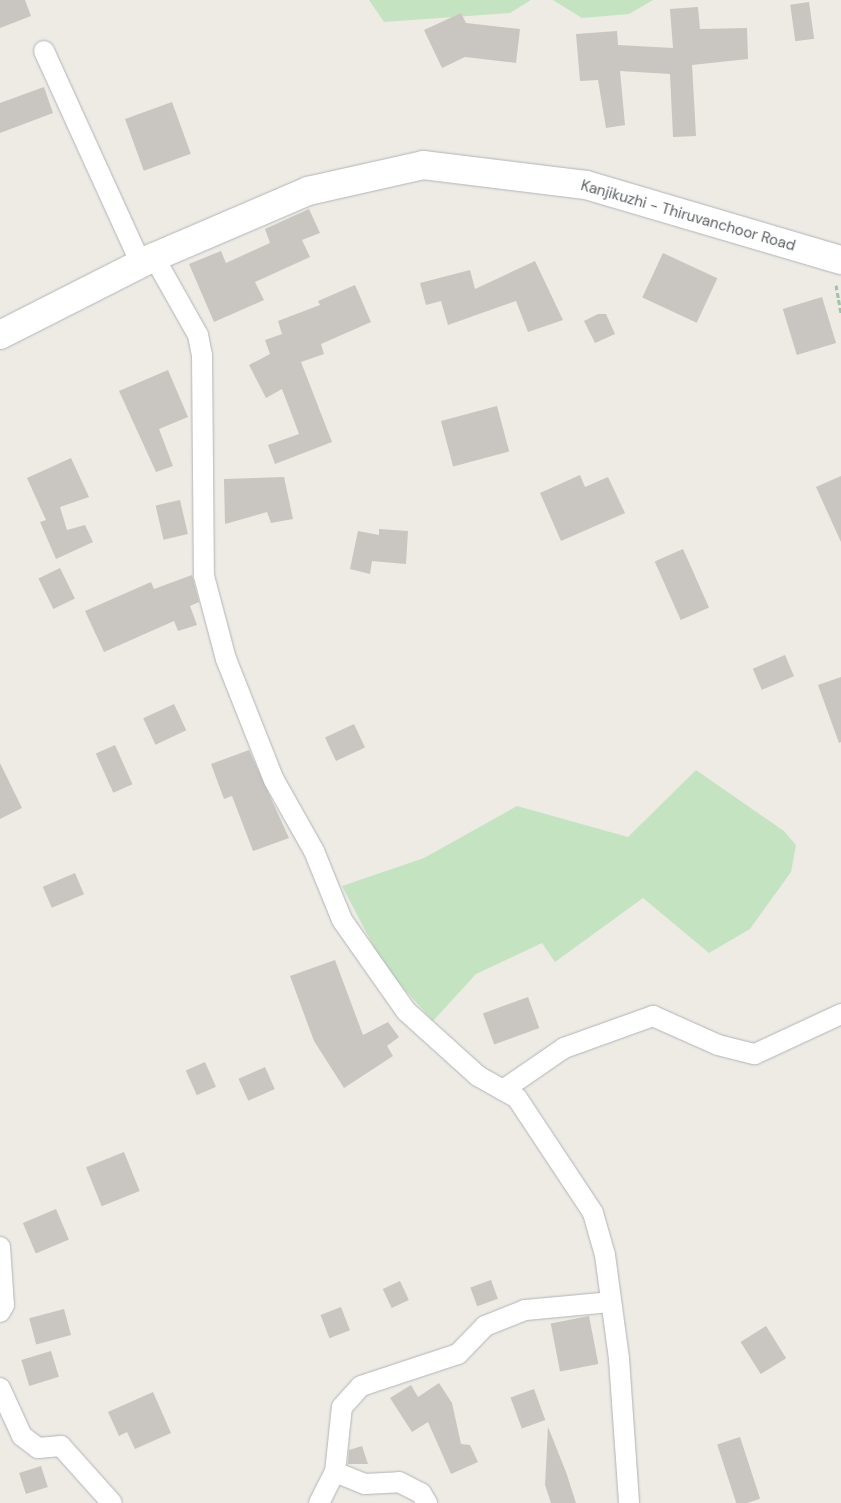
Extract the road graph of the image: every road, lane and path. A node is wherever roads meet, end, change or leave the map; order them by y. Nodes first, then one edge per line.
1 (44, 51) dead end
2 (147, 260) junction
3 (841, 260) edge
4 (2, 330) edge
5 (841, 1014) edge
6 (503, 1090) junction
7 (0, 1247) edge
8 (611, 1302) junction
9 (0, 1312) edge
10 (0, 1388) edge
11 (4, 1409) edge
12 (335, 1472) junction
13 (112, 1503) edge
14 (318, 1503) edge
15 (427, 1503) edge
16 (629, 1503) edge

1 - 2 street
2 - 3 main road, Kanjikuzhi - Thiruvanchoor Road
2 - 4 main road, Kanjikuzhi - Thiruvanchoor Road
2 - 6 street
5 - 6 street
6 - 8 street
7 - 9 street
8 - 12 street
8 - 16 street
10 - 11 street
11 - 13 street
12 - 14 street
12 - 15 street

